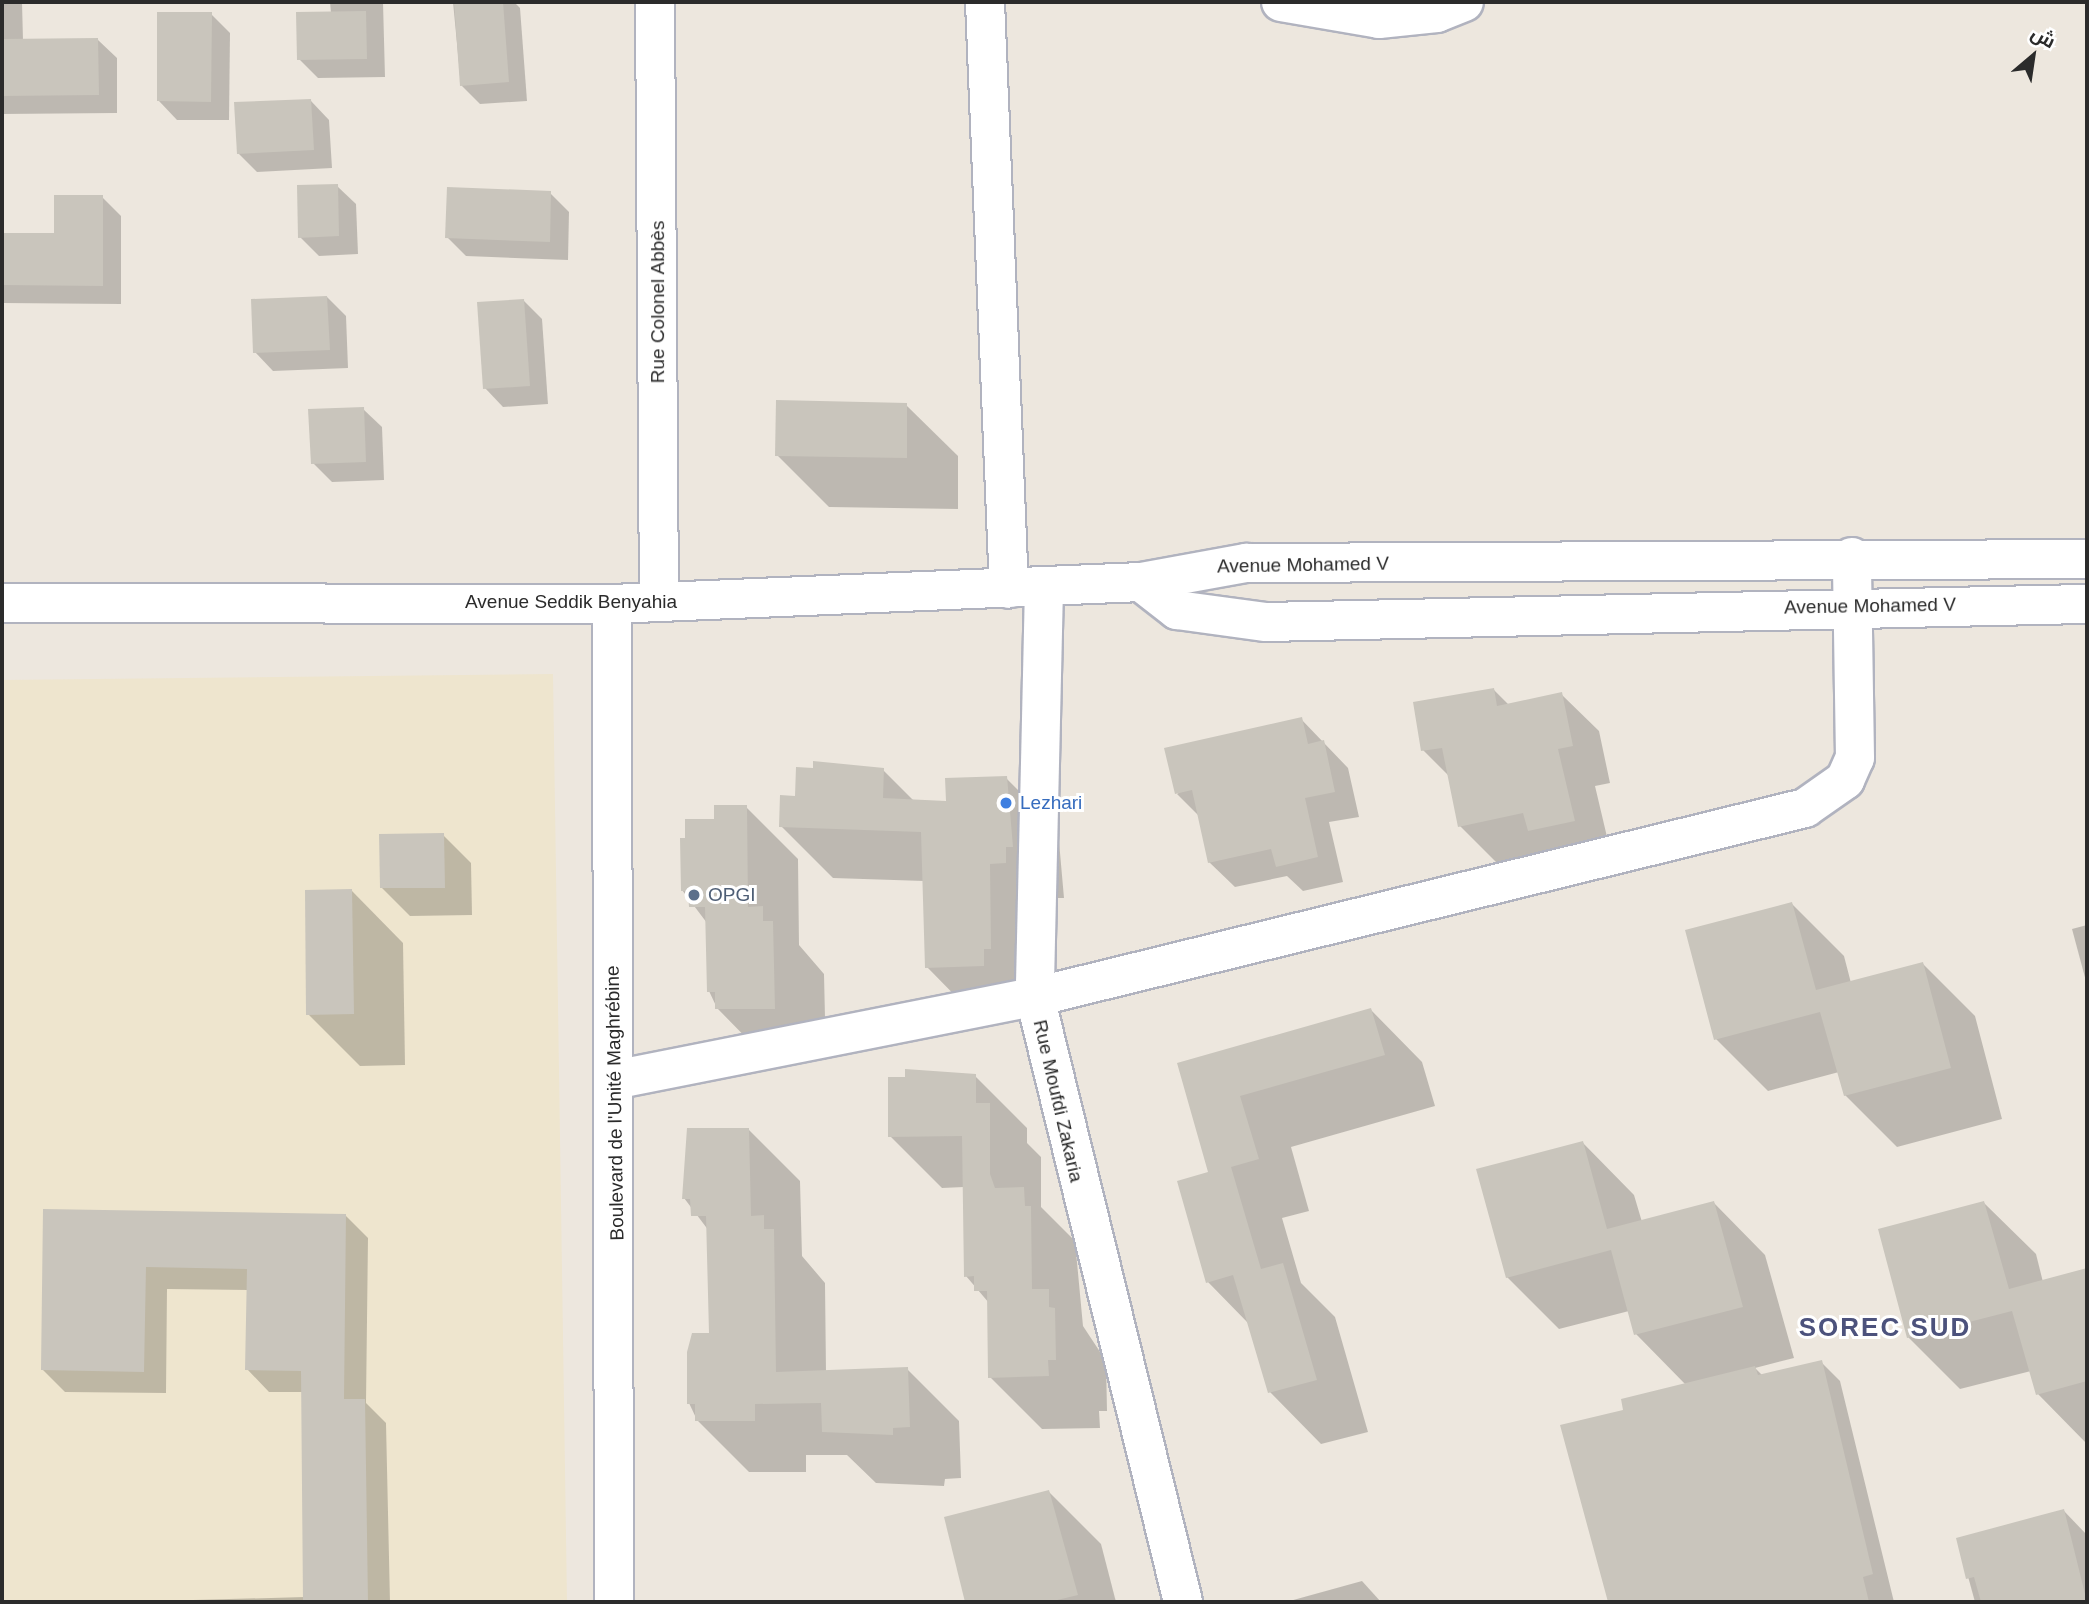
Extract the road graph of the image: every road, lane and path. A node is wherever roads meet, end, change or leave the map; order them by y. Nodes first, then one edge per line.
1 (655, 2) edge
2 (985, 2) edge
3 (1281, 2) edge
4 (1464, 2) edge
5 (1852, 557) junction
6 (2087, 559) edge
7 (1141, 582) junction
8 (1027, 588) junction
9 (659, 602) junction
10 (2, 603) edge
11 (612, 604) junction
12 (2087, 604) edge
13 (1853, 605) junction
14 (1035, 997) junction
15 (614, 1080) junction
16 (614, 1602) edge
17 (1183, 1602) edge

1 - 9 street, Rue Colonel Abbès
2 - 8 street, Rue Moufdi Zakaria
3 - 4 street
5 - 6 street, Avenue Mohamed V
5 - 7 street, Avenue Mohamed V
5 - 13 street
7 - 8 street, Avenue Seddik Benyahia
7 - 13 street, Avenue Mohamed V
8 - 9 street, Avenue Seddik Benyahia
8 - 14 street, Rue Moufdi Zakaria
9 - 11 street, Avenue Seddik Benyahia
10 - 11 street, Avenue Seddik Benyahia
11 - 15 street, Boulevard de l'Unité Maghrébine
12 - 13 street, Avenue Mohamed V
13 - 14 street
14 - 15 street
14 - 17 street, Rue Moufdi Zakaria
15 - 16 street, Boulevard de l'Unité Maghrébine

